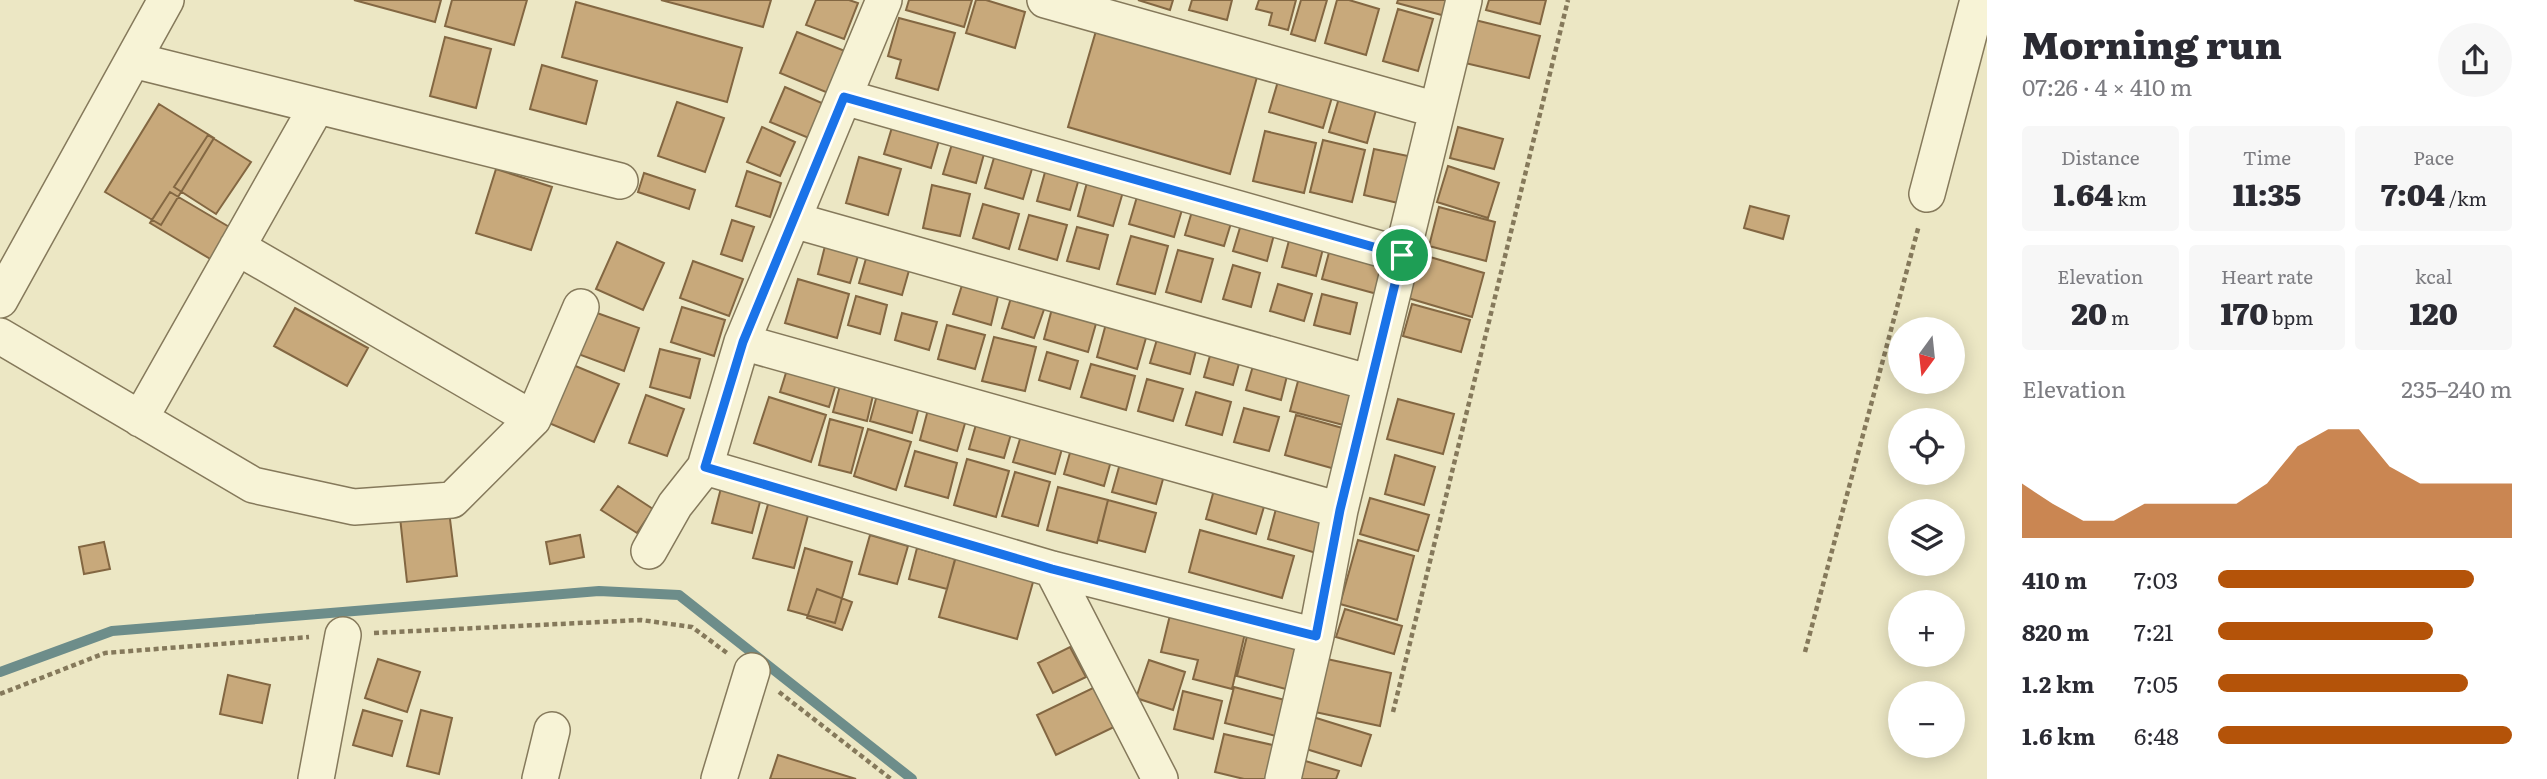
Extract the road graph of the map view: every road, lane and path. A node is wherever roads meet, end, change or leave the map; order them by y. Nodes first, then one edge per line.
1 (166, 0) edge
2 (884, 0) edge
3 (1045, 0) edge
4 (1464, 0) edge
5 (1568, 0) edge
6 (1978, 0) edge
7 (133, 60) junction
8 (844, 97) junction
9 (317, 106) junction
10 (1437, 110) junction
11 (620, 181) dead end
12 (1927, 194) joint
13 (793, 220) junction
14 (237, 247) junction
15 (1402, 255) junction
16 (0, 300) edge
17 (580, 307) dead end
18 (0, 337) edge
19 (743, 342) junction
20 (1371, 383) junction
21 (140, 419) junction
22 (533, 419) junction
23 (705, 467) junction
24 (1340, 510) junction
25 (649, 551) dead end
26 (1052, 569) junction
27 (343, 635) junction
28 (1316, 636) junction
29 (1805, 653) dead end
30 (752, 671) junction
31 (0, 694) edge
32 (1393, 712) dead end
33 (552, 730) dead end
34 (316, 779) edge
35 (540, 779) edge
36 (719, 779) edge
37 (891, 779) edge
38 (1160, 779) edge
39 (1283, 779) edge

1 - 7 street
2 - 8 street
3 - 10 street
4 - 10 street
5 - 32 path
6 - 12 street
7 - 9 street
7 - 16 street
8 - 13 street
8 - 15 street
9 - 11 street
9 - 14 street
10 - 15 street
12 - 29 path
13 - 19 street
13 - 20 street
14 - 21 street
14 - 22 street
15 - 20 street
17 - 22 street
18 - 21 street
19 - 23 street
19 - 24 street
20 - 24 street
21 - 22 street
23 - 25 street
23 - 26 street
24 - 28 street
26 - 28 street
26 - 38 street
27 - 30 path
27 - 31 path
27 - 34 street
28 - 39 street
30 - 36 street
30 - 37 path
33 - 35 street

